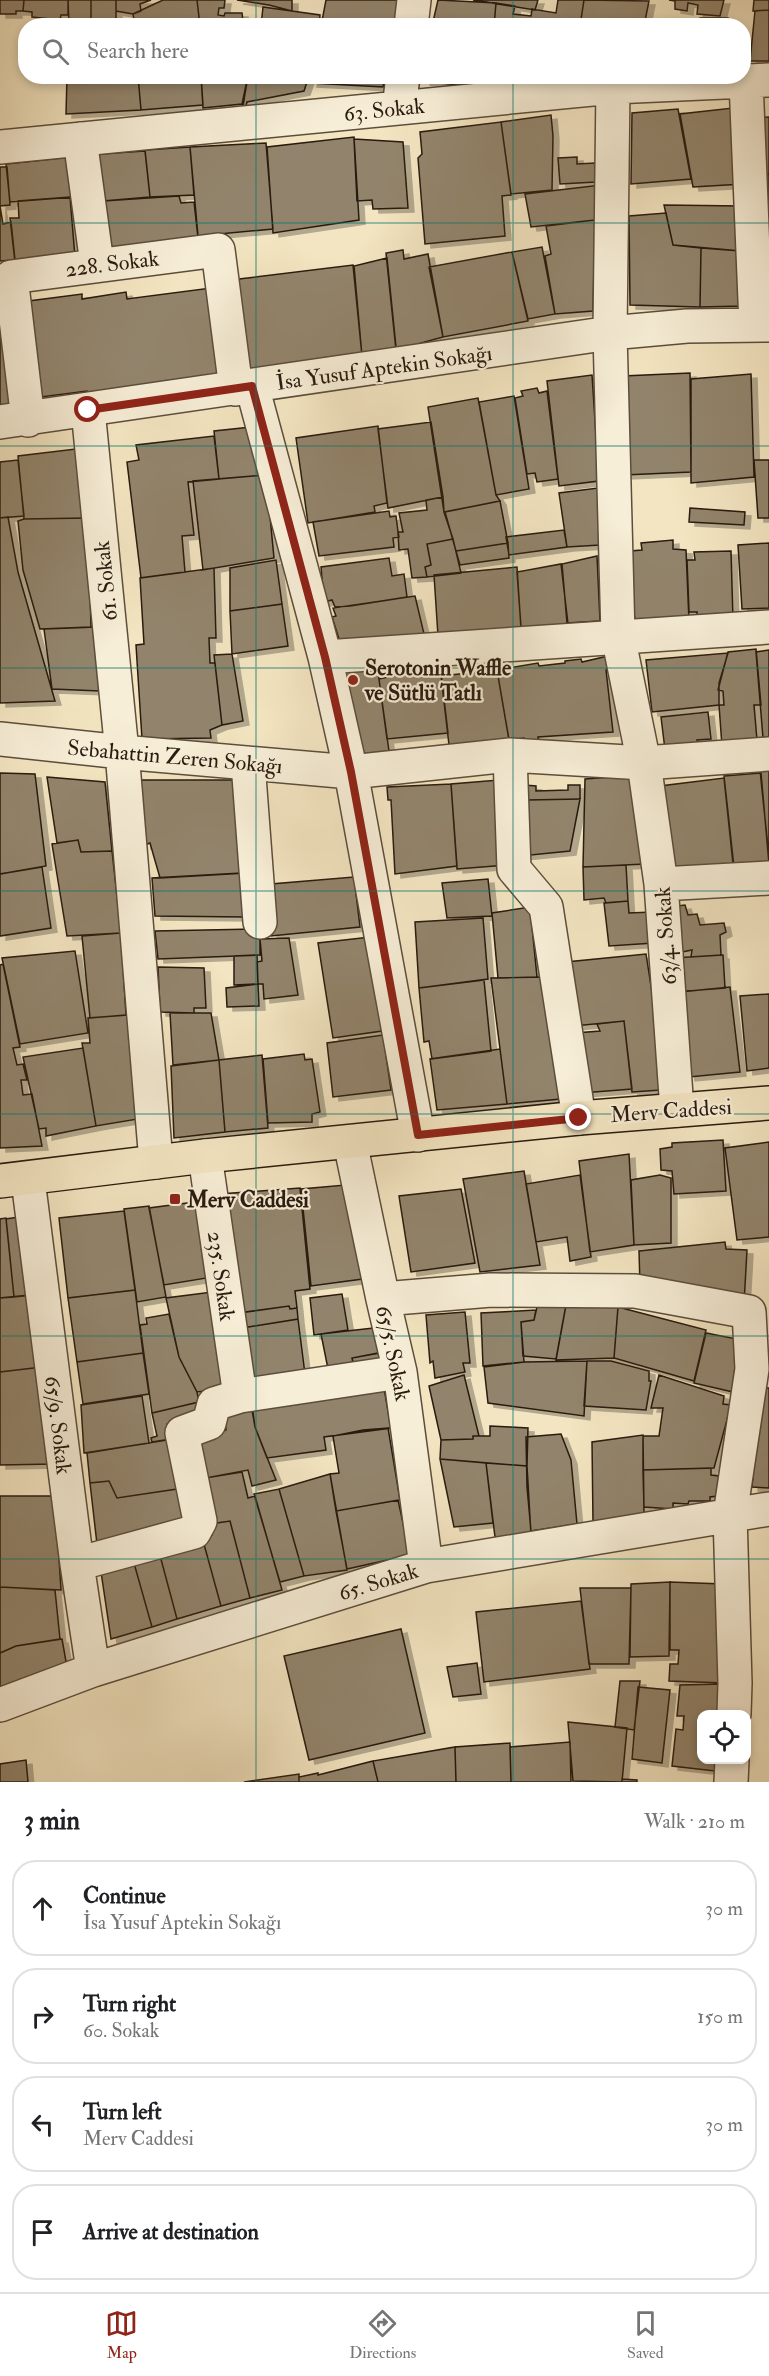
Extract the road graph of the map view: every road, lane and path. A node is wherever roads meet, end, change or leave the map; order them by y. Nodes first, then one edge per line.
1 (414, 0) edge
2 (412, 18) edge
3 (758, 81) edge
4 (686, 84) edge
5 (613, 87) junction
6 (401, 92) edge
7 (80, 139) junction
8 (0, 147) edge
9 (97, 264) junction
10 (763, 325) edge
11 (610, 333) junction
12 (244, 388) junction
13 (88, 410) junction
14 (14, 421) edge
15 (769, 627) edge
16 (618, 636) junction
17 (325, 657) junction
18 (0, 739) edge
19 (122, 752) junction
20 (769, 754) edge
21 (510, 755) junction
22 (248, 763) junction
23 (644, 763) junction
24 (351, 772) junction
25 (769, 878) edge
26 (661, 884) junction
27 (260, 922) dead end
28 (769, 1103) edge
29 (677, 1110) junction
30 (579, 1118) junction
31 (418, 1135) junction
32 (350, 1142) junction
33 (205, 1156) junction
34 (156, 1162) junction
35 (14, 1180) edge
36 (383, 1299) junction
37 (760, 1369) edge
38 (400, 1372) junction
39 (240, 1396) junction
40 (769, 1509) edge
41 (730, 1515) junction
42 (77, 1564) junction
43 (426, 1566) junction
44 (93, 1670) junction
45 (0, 1705) edge
46 (734, 1710) edge
47 (732, 1764) edge
48 (731, 1782) edge

1 - 2 street
3 - 10 street
4 - 5 street, 63. Sokak
5 - 6 street, 63. Sokak
5 - 11 street, 63/4. Sokak
6 - 7 street, 63. Sokak
7 - 8 street, 63. Sokak
7 - 9 street
9 - 12 street, 228. Sokak
9 - 14 street, 228. Sokak
10 - 11 street, İsa Yusuf Aptekin Sokağı
11 - 12 street, İsa Yusuf Aptekin Sokağı
11 - 16 street, 63/4. Sokak
12 - 13 street, İsa Yusuf Aptekin Sokağı
12 - 17 street
13 - 14 street, İsa Yusuf Aptekin Sokağı
13 - 19 street, 61. Sokak
15 - 16 street
16 - 17 street
16 - 23 street, 63/4. Sokak
17 - 24 street
18 - 19 street, Sebahattin Zeren Sokağı
19 - 22 street, Sebahattin Zeren Sokağı
19 - 34 street, 61. Sokak
20 - 23 street, Sebahattin Zeren Sokağı
21 - 23 street, Sebahattin Zeren Sokağı
21 - 24 street, Sebahattin Zeren Sokağı
21 - 30 street
22 - 24 street, Sebahattin Zeren Sokağı
22 - 27 street
23 - 26 street, 63/4. Sokak
24 - 31 street
25 - 26 street
26 - 29 street, 63/4. Sokak
28 - 29 main road, Merv Caddesi
29 - 30 main road, Merv Caddesi
30 - 31 main road, Merv Caddesi
31 - 32 main road, Merv Caddesi
32 - 33 main road, Merv Caddesi
32 - 36 street, 65/5. Sokak
33 - 34 main road, Merv Caddesi
33 - 39 street, 235. Sokak
34 - 35 main road, Merv Caddesi
35 - 42 street, 65/9. Sokak
36 - 37 street
36 - 38 street, 65/5. Sokak
37 - 41 street
38 - 39 street
38 - 43 street, 65/5. Sokak
39 - 42 street
40 - 41 street, 65. Sokak
41 - 43 street, 65. Sokak
41 - 46 street
42 - 44 street, 65/9. Sokak
43 - 44 street, 65. Sokak
44 - 45 street, 65. Sokak
47 - 48 street

